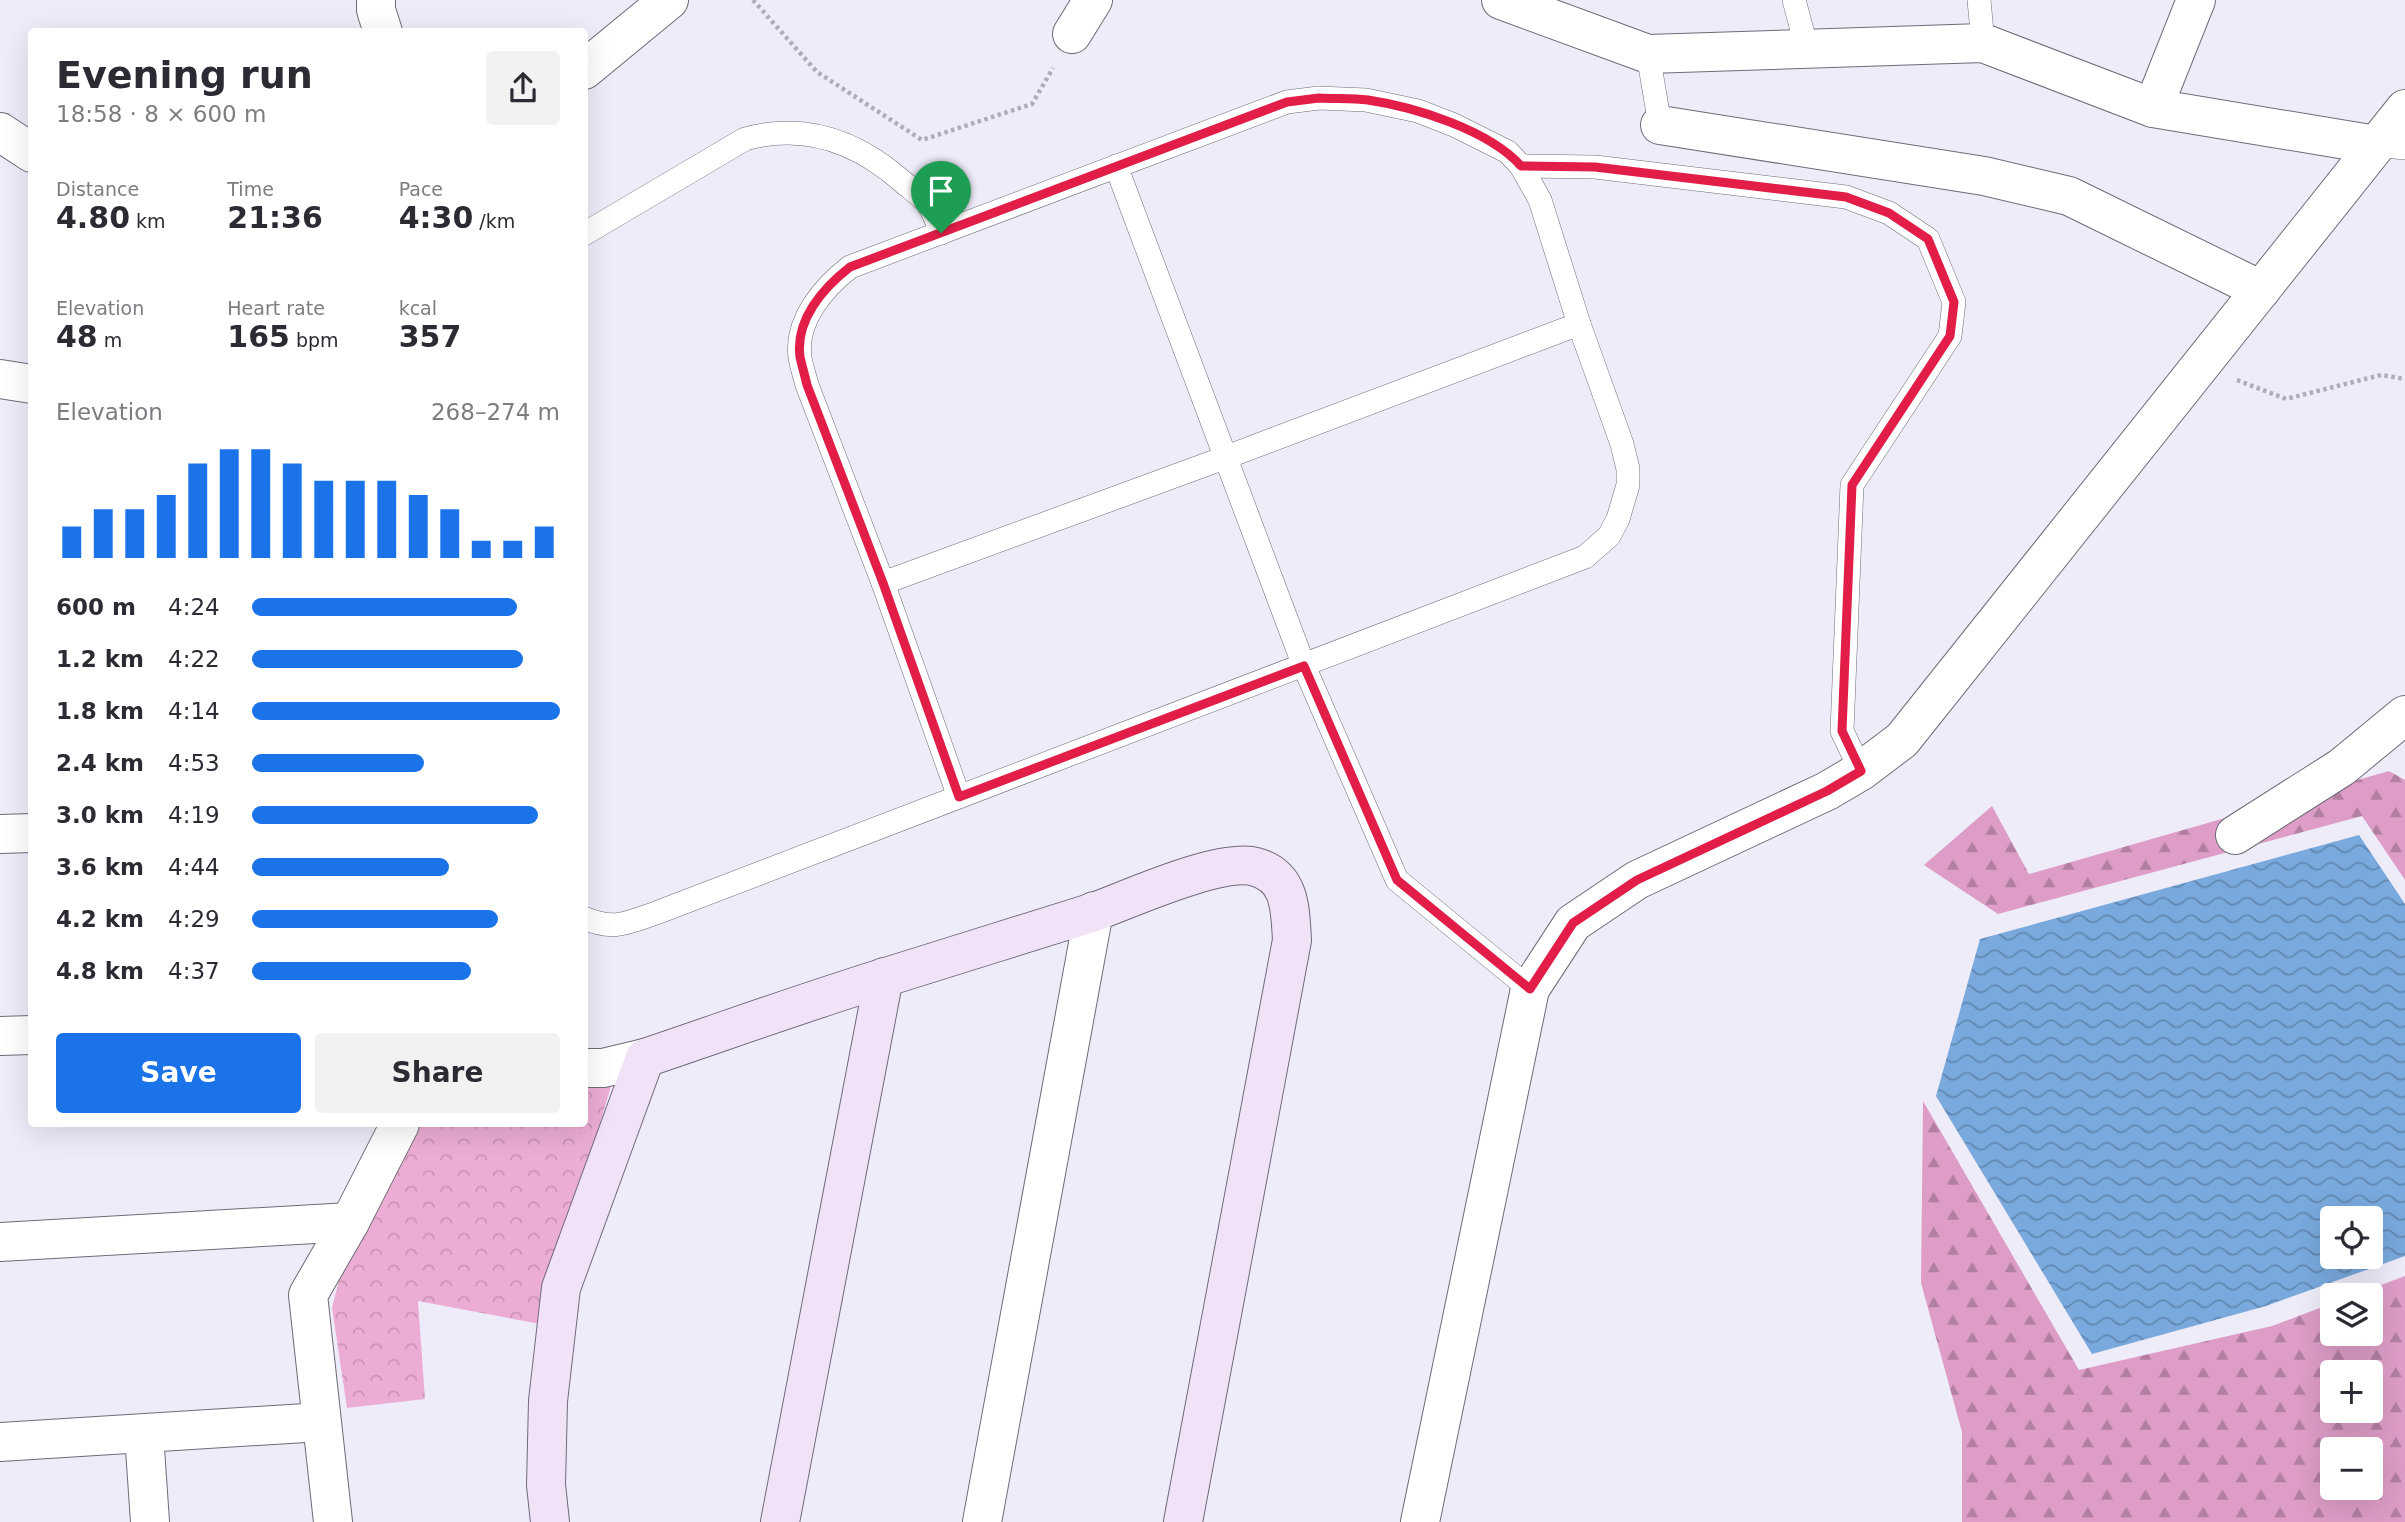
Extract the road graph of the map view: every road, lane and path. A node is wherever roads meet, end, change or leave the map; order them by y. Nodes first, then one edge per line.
1 (376, 0) edge
2 (668, 0) edge
3 (753, 0) edge
4 (1093, 0) edge
5 (1501, 0) edge
6 (1794, 0) edge
7 (1979, 0) edge
8 (2196, 0) edge
9 (382, 28) edge
10 (1072, 34) joint
11 (1983, 43) junction
12 (1807, 49) junction
13 (1648, 54) junction
14 (588, 66) edge
15 (2153, 108) junction
16 (2405, 109) edge
17 (1660, 125) joint
18 (0, 132) edge
19 (2391, 146) edge
20 (28, 150) edge
21 (1116, 166) junction
22 (1521, 166) junction
23 (588, 232) edge
24 (941, 233) junction
25 (2261, 290) junction
26 (1579, 324) junction
27 (2201, 366) junction
28 (0, 379) edge
29 (2405, 379) edge
30 (28, 383) edge
31 (1224, 458) junction
32 (883, 583) junction
33 (1304, 666) junction
34 (2405, 715) edge
35 (1861, 771) junction
36 (959, 797) junction
37 (28, 833) edge
38 (0, 834) edge
39 (2235, 835) dead end
40 (1094, 911) junction
41 (588, 920) edge
42 (884, 977) junction
43 (1530, 989) junction
44 (28, 1035) edge
45 (0, 1037) edge
46 (645, 1058) junction
47 (588, 1068) edge
48 (398, 1127) edge
49 (349, 1222) junction
50 (0, 1242) edge
51 (321, 1422) junction
52 (144, 1434) junction
53 (0, 1442) edge
54 (150, 1522) edge
55 (333, 1522) edge
56 (551, 1522) edge
57 (780, 1522) edge
58 (982, 1522) edge
59 (1184, 1522) edge
60 (1420, 1522) edge

1 - 9 street
2 - 14 street
3 - 10 path
4 - 10 street
5 - 13 street
6 - 12 lane
7 - 11 lane
8 - 15 street
11 - 12 street
11 - 15 street
12 - 13 street
13 - 17 lane
15 - 19 street
16 - 19 street
17 - 25 street
18 - 20 street
19 - 25 street
21 - 22 lane
21 - 24 lane
21 - 31 lane
22 - 26 lane
22 - 35 lane
23 - 24 lane
24 - 32 lane
25 - 27 street
26 - 31 lane
26 - 33 lane
27 - 29 path
27 - 35 street
28 - 30 street
31 - 32 lane
31 - 33 lane
32 - 36 lane
33 - 36 lane
33 - 43 lane
34 - 39 street
35 - 43 street
36 - 41 lane
37 - 38 street
40 - 42 street
40 - 58 street
40 - 59 street
42 - 46 street
42 - 57 street
43 - 60 street
44 - 45 street
46 - 47 street
46 - 56 street
48 - 49 street
49 - 50 street
49 - 51 street
51 - 52 street
51 - 55 street
52 - 53 street
52 - 54 street

